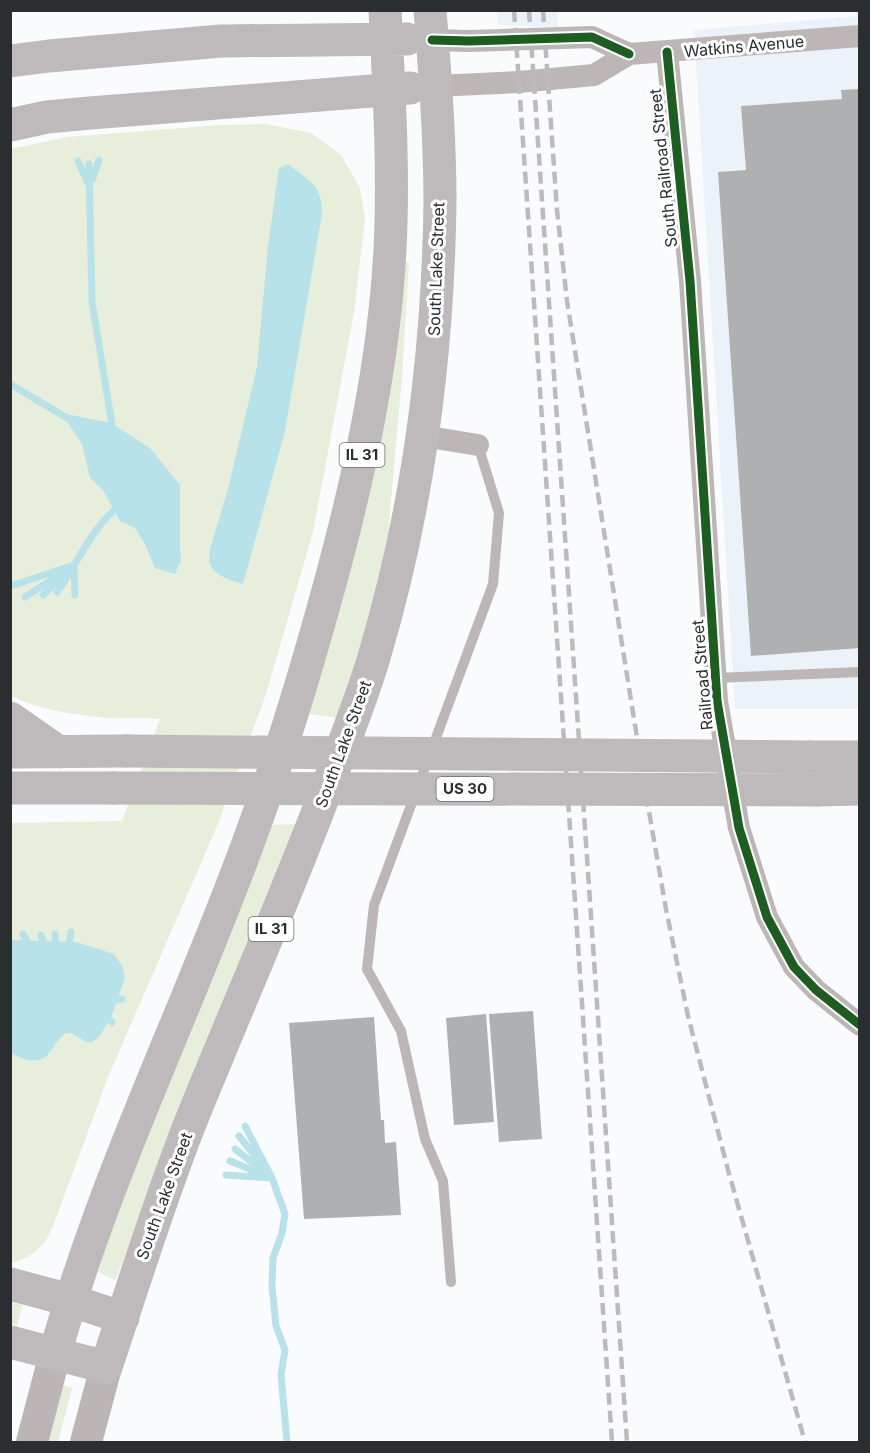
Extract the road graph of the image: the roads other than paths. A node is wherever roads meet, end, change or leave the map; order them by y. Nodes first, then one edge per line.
1 (386, 24) edge
2 (431, 25) edge
3 (860, 36) edge
4 (667, 52) junction
5 (629, 54) junction
6 (10, 61) edge
7 (435, 86) junction
8 (388, 89) junction
9 (10, 126) edge
10 (690, 280) joint
11 (423, 436) junction
12 (478, 445) joint
13 (860, 672) edge
14 (716, 678) junction
15 (10, 718) edge
16 (10, 752) edge
17 (59, 752) junction
18 (860, 757) edge
19 (10, 788) edge
20 (860, 789) edge
21 (860, 1025) edge
22 (451, 1282) dead end
23 (10, 1284) edge
24 (70, 1300) junction
25 (123, 1318) junction
26 (10, 1342) edge
27 (55, 1354) junction
28 (105, 1367) junction
29 (32, 1443) edge
30 (86, 1443) edge

1 - 2 main road
1 - 6 main road
1 - 8 main road, IL 31
2 - 5 street, Watkins Avenue
2 - 7 main road, South Lake Street / IL 31
3 - 4 street, Watkins Avenue
4 - 5 street, Watkins Avenue
4 - 10 street, South Railroad Street
5 - 7 street, Watkins Avenue
7 - 8 main road
7 - 11 main road, South Lake Street / IL 31
8 - 9 main road
8 - 24 main road, IL 31
10 - 14 street, Railroad Street
11 - 12 street
11 - 25 main road, South Lake Street / IL 31
12 - 22 lane
13 - 14 lane
14 - 21 street, Railroad Street
15 - 17 main road
16 - 17 main road, US 30
17 - 18 main road, US 30, bridge
19 - 20 main road, US 30, bridge
23 - 24 main road
24 - 25 main road
24 - 27 main road, IL 31
25 - 28 main road, South Lake Street / IL 31
26 - 27 main road
27 - 28 main road
27 - 29 main road, IL 31
28 - 30 main road, South Lake Street / IL 31

